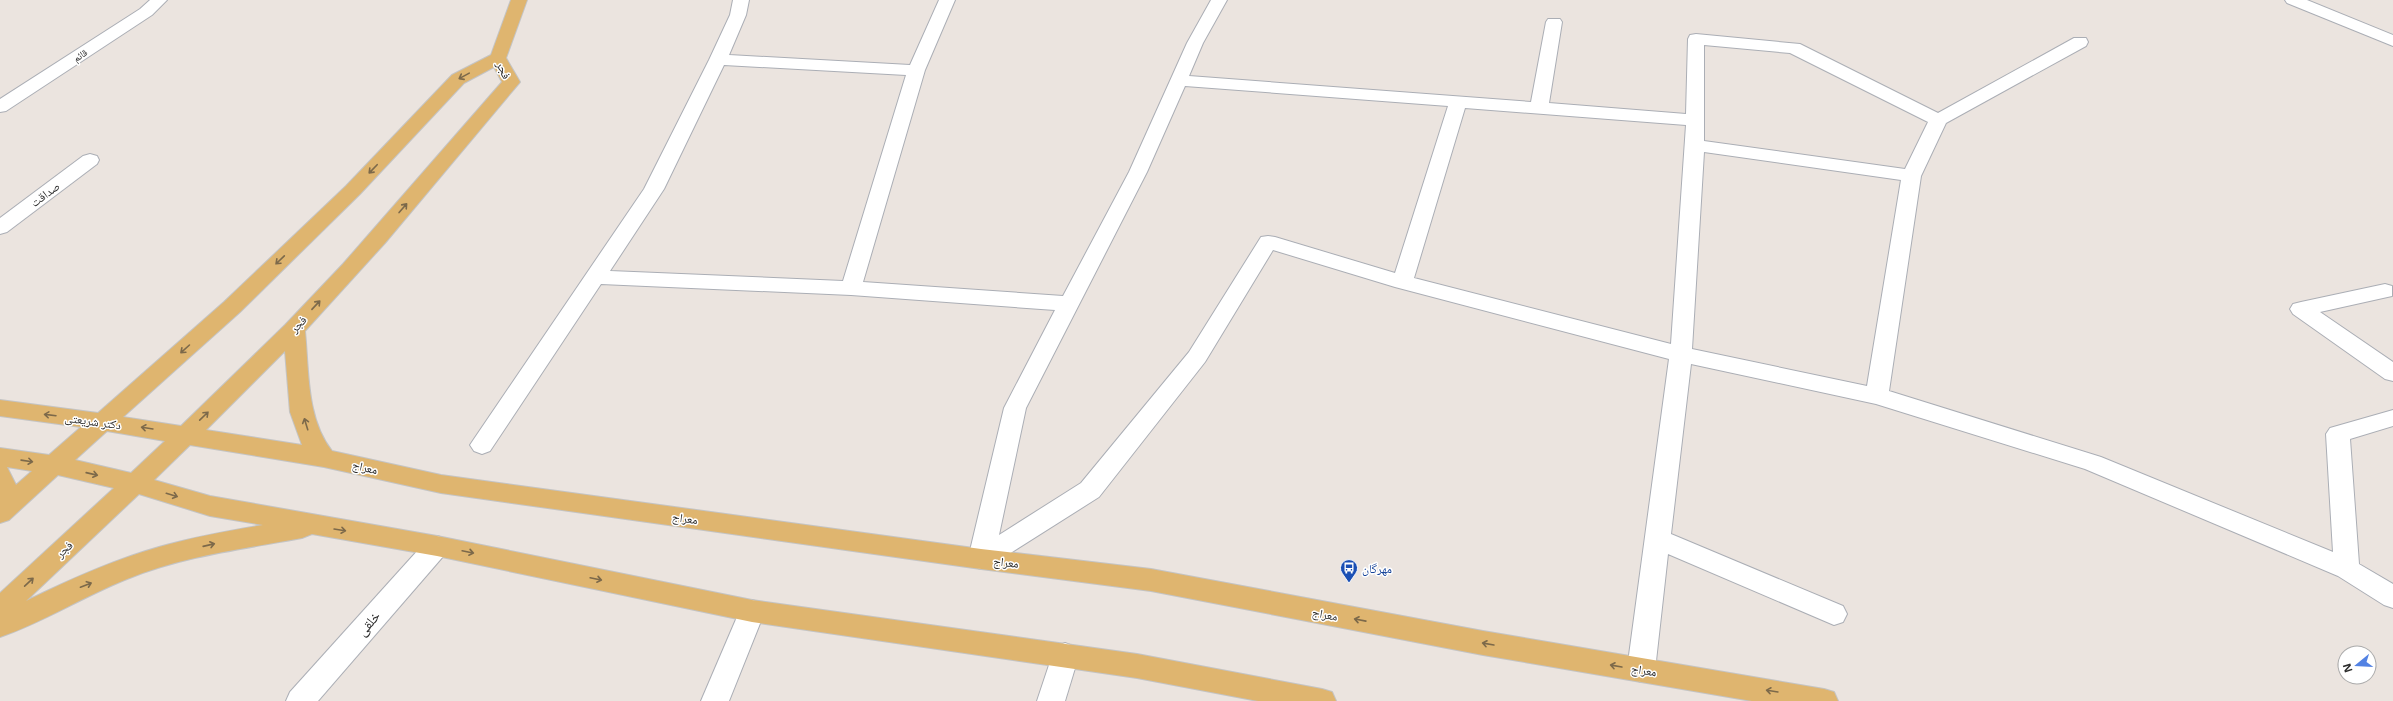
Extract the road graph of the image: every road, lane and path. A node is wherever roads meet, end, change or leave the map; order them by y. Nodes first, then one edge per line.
1 (159, 0) edge
2 (519, 0) edge
3 (741, 0) edge
4 (947, 0) edge
5 (1219, 0) edge
6 (2294, 0) edge
7 (1554, 22) dead end
8 (2393, 41) edge
9 (2080, 42) dead end
10 (498, 58) junction
11 (718, 60) junction
12 (916, 70) junction
13 (1179, 80) junction
14 (1458, 102) junction
15 (0, 107) edge
16 (1539, 108) junction
17 (1695, 120) junction
18 (1938, 120) junction
19 (1695, 145) junction
20 (90, 160) dead end
21 (1911, 176) junction
22 (0, 228) edge
23 (594, 277) junction
24 (1402, 282) junction
25 (851, 288) junction
26 (2385, 291) dead end
27 (1069, 304) junction
28 (294, 328) junction
29 (1681, 354) junction
30 (2393, 373) edge
31 (1877, 396) junction
32 (0, 408) edge
33 (2393, 418) edge
34 (103, 422) junction
35 (186, 434) junction
36 (482, 445) dead end
37 (0, 457) edge
38 (324, 458) junction
39 (54, 465) junction
40 (0, 474) edge
41 (135, 483) junction
42 (0, 496) edge
43 (0, 513) edge
44 (315, 526) junction
45 (1658, 539) junction
46 (436, 546) junction
47 (981, 560) junction
48 (2347, 569) junction
49 (2393, 597) edge
50 (0, 609) edge
51 (752, 611) junction
52 (1834, 614) dead end
53 (0, 626) edge
54 (1065, 655) junction
55 (1641, 670) junction
56 (300, 701) edge
57 (716, 701) edge
58 (1051, 701) edge
59 (1322, 701) edge
60 (1824, 701) edge

1 - 15 street, قائم
2 - 10 main road, فجر
3 - 11 street
4 - 12 street
5 - 13 street
6 - 8 street
7 - 16 street
9 - 18 street
28 -> 10 main road, فجر
10 -> 34 main road
11 - 12 street
11 - 23 street
12 - 25 street
13 - 14 street
13 - 27 street
14 - 16 street
14 - 24 street
16 - 17 street
17 - 18 street
17 - 19 street
18 - 21 street
19 - 21 street
19 - 29 street
20 - 22 street, صداقت
21 - 31 street
23 - 25 street
23 - 36 street
24 - 29 street
24 - 47 street
25 - 27 street
26 - 30 street
27 - 47 street
35 -> 28 main road, فجر
38 -> 28 main road
29 - 31 street
29 - 45 street
31 - 48 street
34 -> 32 main road, دکتر شریعتی
33 - 48 street
35 -> 34 main road, دکتر شریعتی
34 - 39 main road
35 - 38 main road, معراج
35 - 41 main road, فجر
37 -> 39 main road
38 - 47 main road, معراج
39 -> 41 main road
39 - 43 main road
40 - 42 main road
41 -> 44 main road
50 -> 41 main road, فجر
44 -> 46 main road
53 -> 44 main road
45 - 52 street
45 - 55 street
46 -> 51 main road
46 - 56 street, خلقی
55 -> 47 main road, معراج
48 - 49 street
51 - 54 main road
51 - 57 street
54 - 58 street
54 - 59 main road
60 -> 55 main road, معراج

